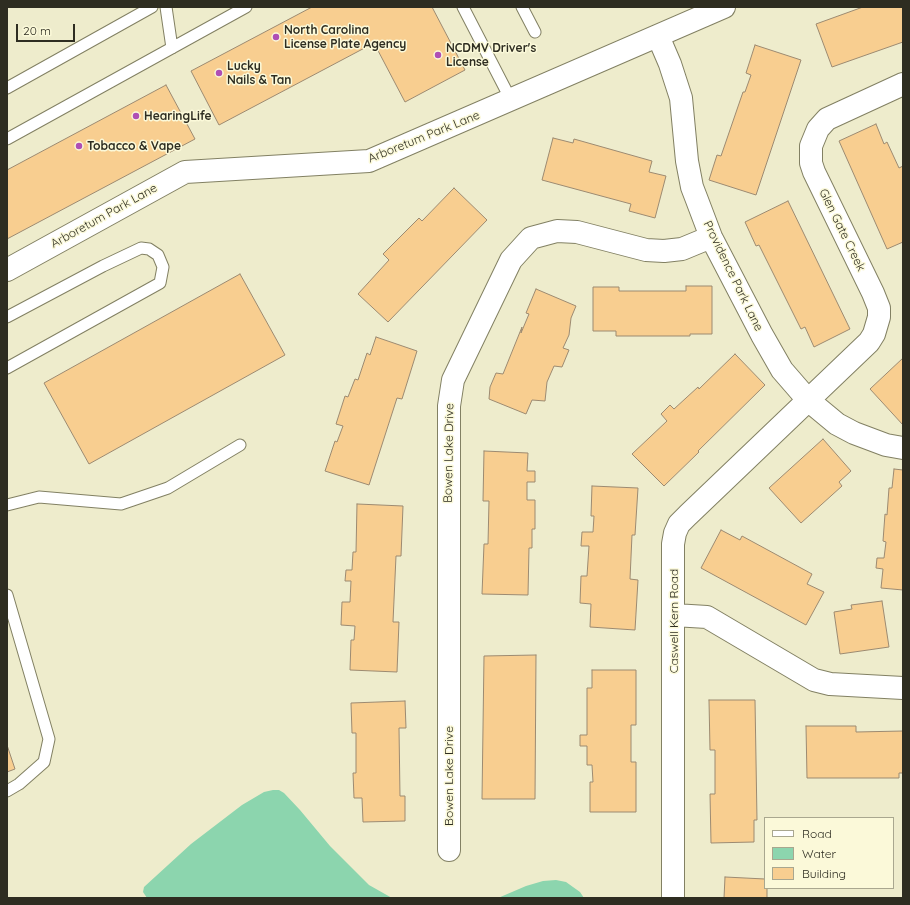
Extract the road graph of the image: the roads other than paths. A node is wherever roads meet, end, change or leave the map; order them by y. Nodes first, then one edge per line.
1 (152, 7) edge
2 (166, 7) edge
3 (246, 7) edge
4 (463, 7) edge
5 (522, 7) edge
6 (724, 7) edge
7 (535, 32) dead end
8 (658, 36) junction
9 (172, 48) junction
10 (903, 84) edge
11 (7, 88) edge
12 (511, 100) junction
13 (7, 140) edge
14 (711, 237) junction
15 (7, 270) edge
16 (7, 317) edge
17 (7, 368) edge
18 (808, 400) junction
19 (240, 445) dead end
20 (903, 448) edge
21 (7, 505) edge
22 (7, 595) edge
23 (674, 615) junction
24 (903, 688) edge
25 (7, 791) edge
26 (448, 850) dead end
27 (673, 898) edge

1 - 11 lane
2 - 9 lane
3 - 9 lane
4 - 12 lane
5 - 7 lane
6 - 8 street, Arboretum Park Lane
8 - 12 street, Arboretum Park Lane
8 - 14 street, Providence Park Lane
9 - 13 lane
10 - 18 street, Glen Gate Creek
12 - 15 street, Arboretum Park Lane
14 - 18 street, Providence Park Lane
14 - 26 street, Bowen Lake Drive
16 - 17 lane
18 - 20 street, Providence Park Lane
18 - 23 street, Caswell Kern Road
19 - 21 lane
22 - 25 lane
23 - 24 street
23 - 27 street, Caswell Kern Road

